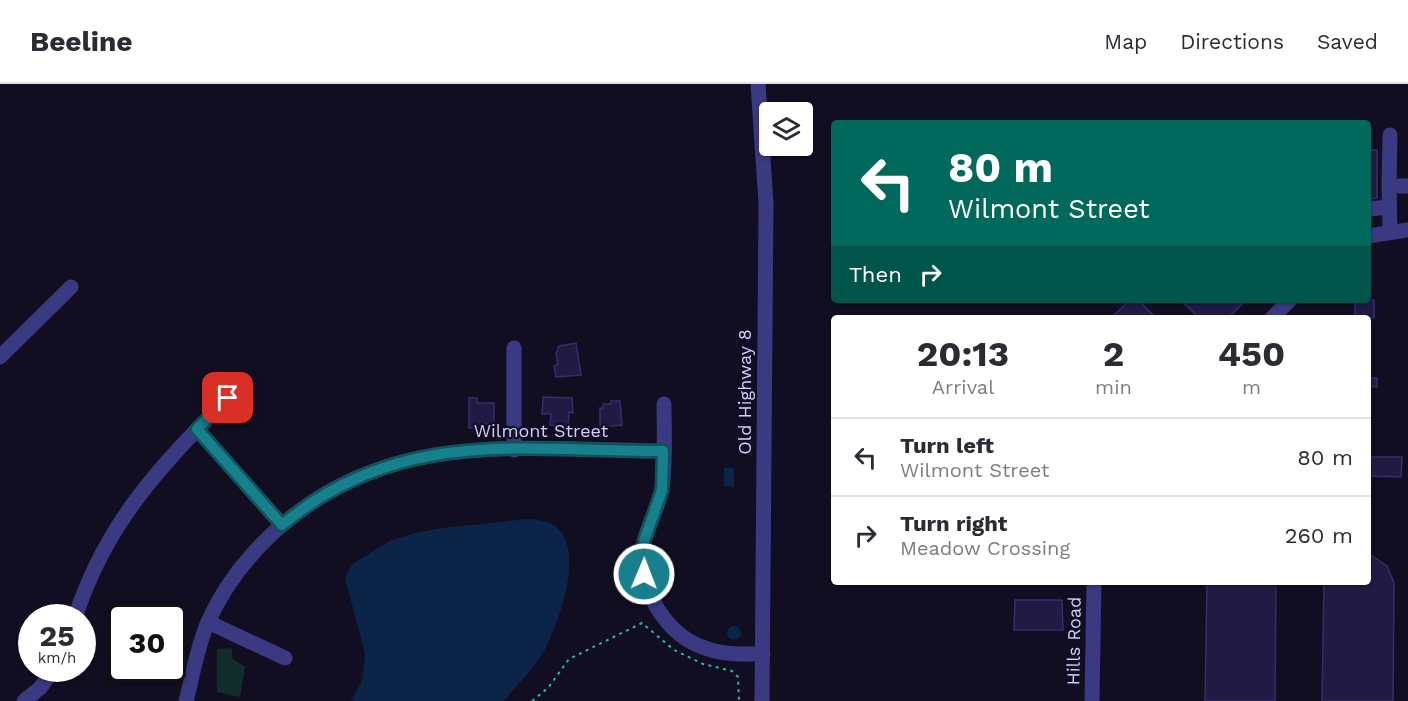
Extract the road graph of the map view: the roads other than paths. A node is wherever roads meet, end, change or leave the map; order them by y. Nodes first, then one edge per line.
1 (758, 84) edge
2 (1390, 135) dead end
3 (1389, 186) junction
4 (1408, 186) edge
5 (1389, 207) junction
6 (1371, 209) edge
7 (1408, 230) edge
8 (1390, 231) junction
9 (1371, 235) edge
10 (71, 287) dead end
11 (1287, 303) edge
12 (1275, 315) edge
13 (514, 348) dead end
14 (0, 357) edge
15 (228, 398) dead end
16 (663, 404) dead end
17 (197, 429) junction
18 (514, 450) junction
19 (663, 451) junction
20 (282, 525) junction
21 (1094, 585) edge
22 (80, 604) edge
23 (208, 622) junction
24 (763, 654) junction
25 (285, 658) dead end
26 (44, 682) edge
27 (24, 701) edge
28 (186, 701) edge
29 (762, 701) edge
30 (1092, 701) edge

1 - 24 street, Old Highway 8
2 - 3 street
3 - 4 street
3 - 5 street
5 - 6 street
5 - 8 street
7 - 8 street
8 - 9 street
10 - 14 street
11 - 12 street
13 - 18 street
15 - 17 street
16 - 19 street
17 - 20 street
17 - 22 street
18 - 19 street, Wilmont Street
18 - 20 street, Wilmont Street
19 - 24 street
20 - 23 street, Wilmont Street
21 - 30 street, Hills Road
23 - 25 street
23 - 28 street, Wilmont Street
24 - 29 street, Old Highway 8
26 - 27 street

